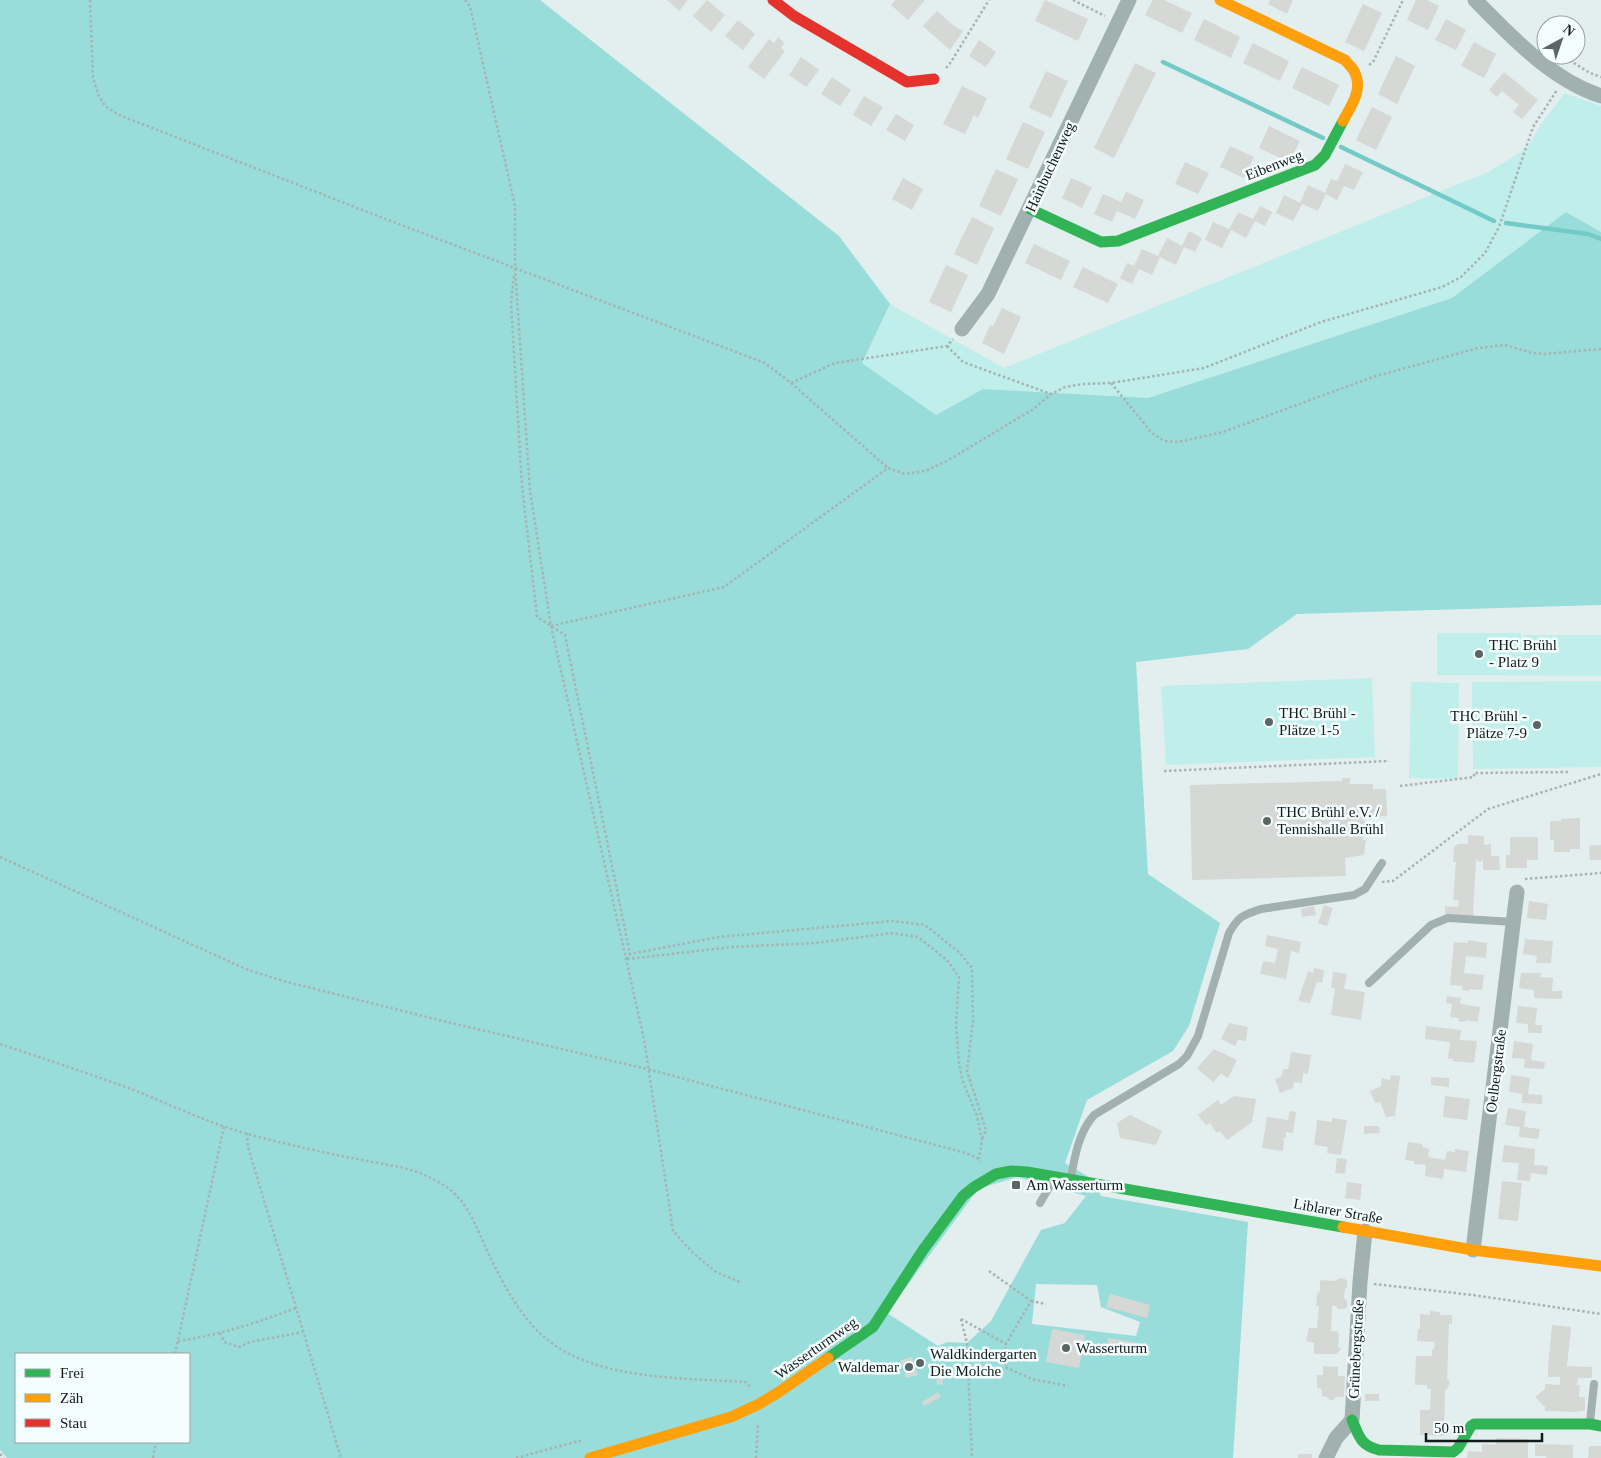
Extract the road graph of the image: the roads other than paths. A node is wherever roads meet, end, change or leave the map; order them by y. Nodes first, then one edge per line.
1 (773, 0) edge
2 (1129, 0) edge
3 (1220, 0) edge
4 (1475, 0) edge
5 (934, 79) road end
6 (1601, 96) edge
7 (1030, 209) junction
8 (959, 332) road end
9 (1382, 863) dead end
10 (1517, 892) road end
11 (1514, 922) junction
12 (1370, 983) dead end
13 (1055, 1177) junction
14 (1070, 1180) junction
15 (1040, 1203) dead end
16 (1365, 1231) junction
17 (1474, 1250) junction
18 (1601, 1266) edge
19 (1594, 1384) dead end
20 (1352, 1420) junction
21 (1595, 1425) edge
22 (590, 1458) edge
23 (1326, 1458) edge

1 - 5 street
2 - 7 street, Hainbuchenweg
3 - 7 street, Eibenweg
4 - 6 street
7 - 8 street, Hainbuchenweg
9 - 14 lane
10 - 11 street, Oelbergstraße
11 - 12 lane
11 - 17 street, Oelbergstraße
13 - 14 street, Liblarer Straße
13 - 15 lane
13 - 22 street, Wasserturmweg
14 - 16 street, Liblarer Straße
16 - 17 street, Liblarer Straße
16 - 20 street, Grünebergstraße
17 - 18 street, Liblarer Straße
19 - 21 lane
20 - 21 street
20 - 23 street, Grünebergstraße

